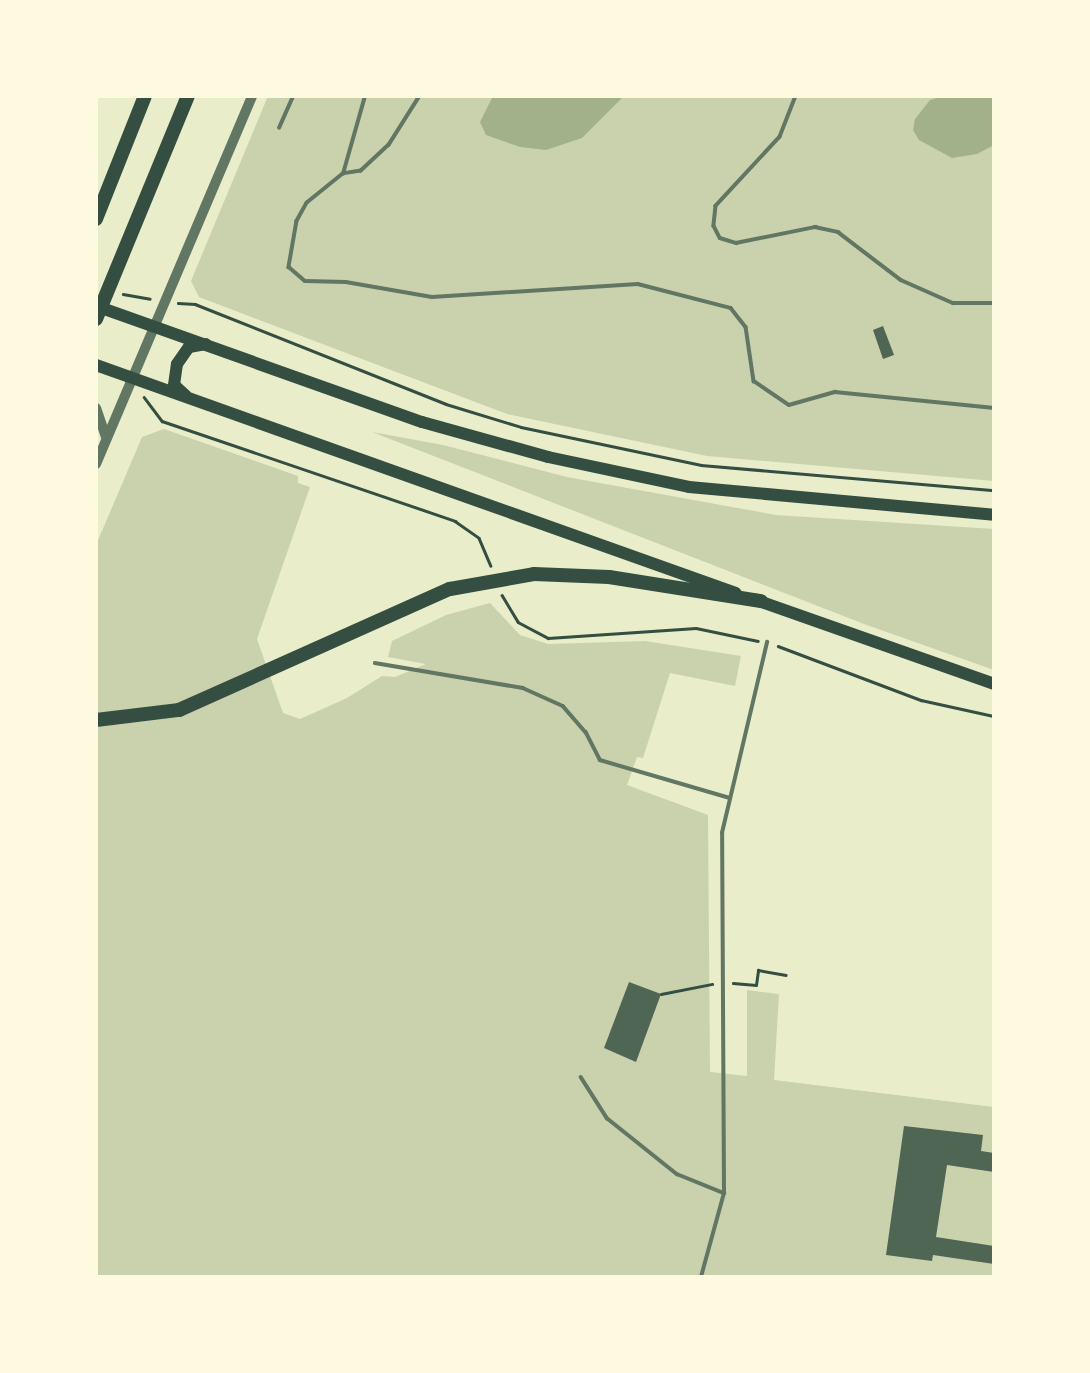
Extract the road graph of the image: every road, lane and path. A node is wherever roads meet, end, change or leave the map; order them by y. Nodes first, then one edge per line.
1 (145, 96) edge
2 (188, 96) edge
3 (253, 96) edge
4 (293, 96) edge
5 (365, 96) edge
6 (420, 96) edge
7 (796, 96) edge
8 (279, 128) dead end
9 (343, 174) junction
10 (96, 219) edge
11 (110, 292) dead end
12 (165, 302) junction
13 (994, 303) edge
14 (96, 306) edge
15 (96, 319) edge
16 (152, 325) junction
17 (213, 344) junction
18 (96, 365) edge
19 (129, 378) junction
20 (191, 400) junction
21 (96, 408) edge
22 (994, 408) edge
23 (106, 438) junction
24 (96, 464) edge
25 (994, 490) edge
26 (994, 515) edge
27 (761, 601) junction
28 (767, 642) dead end
29 (375, 663) dead end
30 (994, 684) edge
31 (96, 720) edge
32 (730, 798) junction
33 (786, 975) dead end
34 (725, 982) junction
35 (662, 995) dead end
36 (582, 1077) dead end
37 (724, 1194) junction
38 (701, 1277) edge

1 - 10 highway
2 - 15 highway
3 - 12 street
4 - 8 lane
5 - 9 lane
6 - 9 lane
7 - 13 lane
9 - 22 lane
11 - 12 path
12 - 16 street
12 - 25 path
14 - 16 main road
16 - 17 main road
16 - 19 street
17 - 20 main road
17 - 26 main road
18 - 19 main road
19 - 20 main road
19 - 23 street
20 - 27 main road
21 - 23 street
23 - 24 street
27 - 30 main road
27 - 31 highway
28 - 32 lane
29 - 32 lane
32 - 34 lane
33 - 34 path
34 - 35 path
34 - 37 lane
36 - 37 lane
37 - 38 lane

